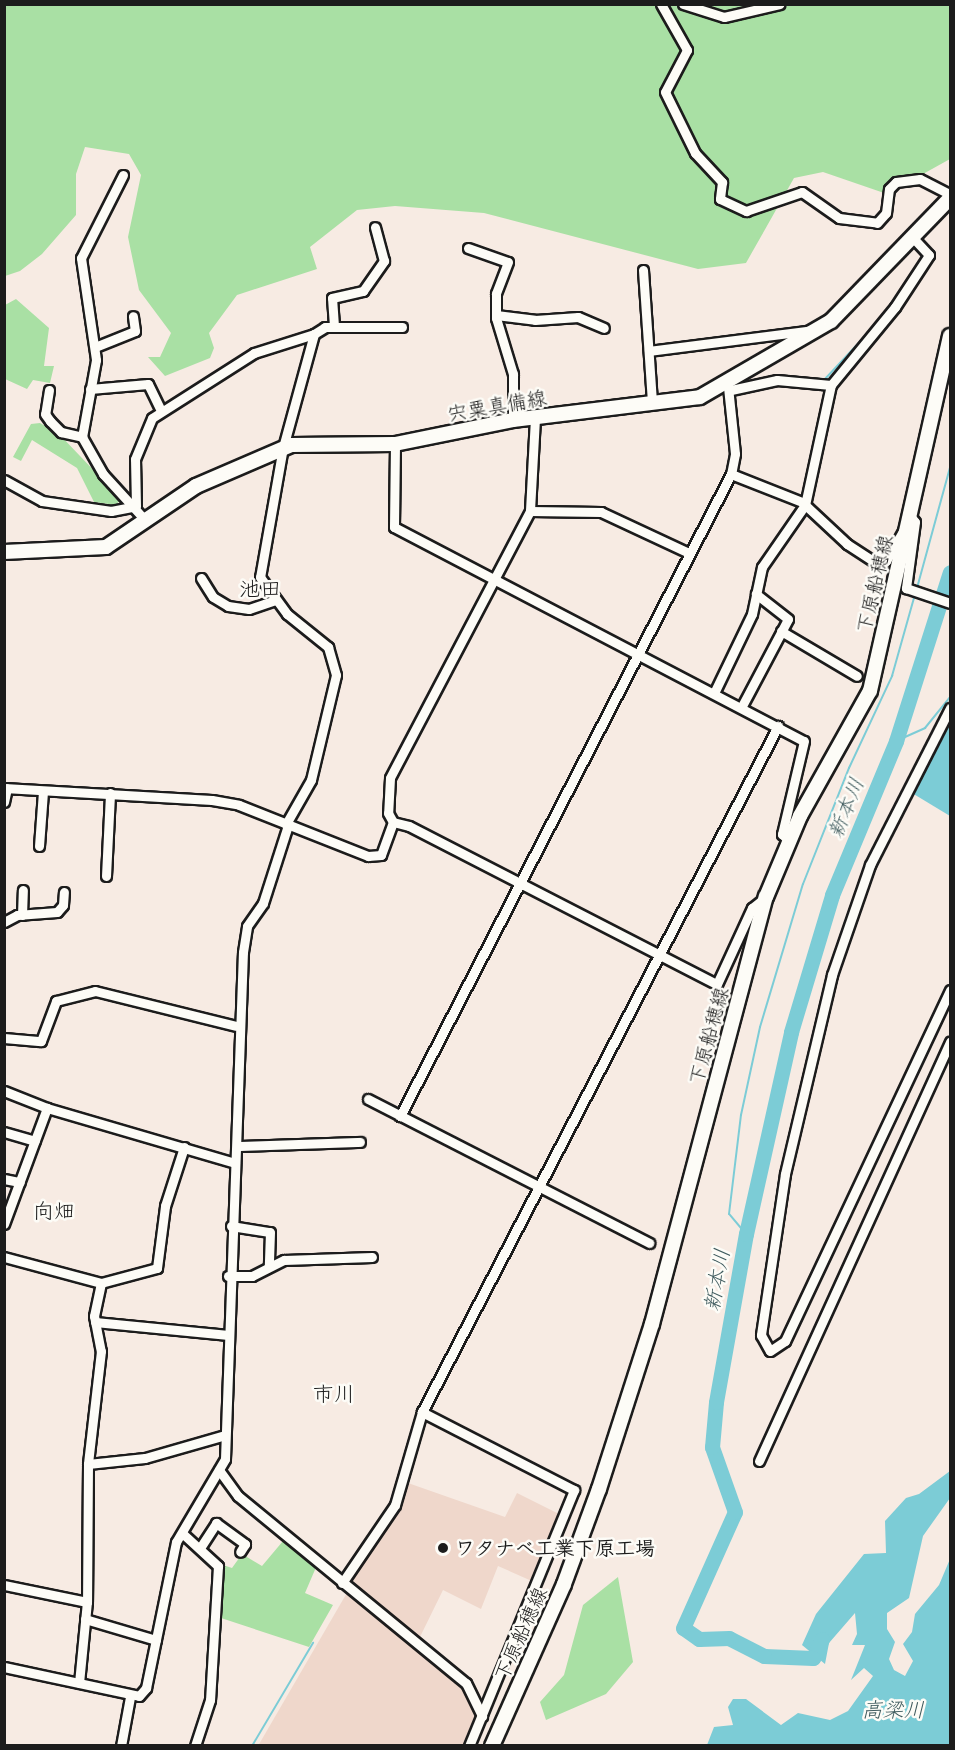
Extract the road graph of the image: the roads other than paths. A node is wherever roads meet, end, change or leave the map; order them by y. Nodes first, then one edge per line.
1 (661, 4) edge
2 (682, 4) edge
3 (780, 4) edge
4 (123, 175) dead end
5 (951, 196) edge
6 (375, 227) dead end
7 (911, 236) junction
8 (468, 248) dead end
9 (643, 270) dead end
10 (496, 315) junction
11 (133, 316) dead end
12 (334, 326) junction
13 (402, 327) dead end
14 (604, 328) dead end
15 (814, 331) junction
16 (314, 334) junction
17 (951, 336) edge
18 (96, 347) junction
19 (649, 351) junction
20 (831, 385) junction
21 (728, 386) junction
22 (90, 389) junction
23 (49, 390) dead end
24 (652, 403) junction
25 (161, 411) junction
26 (513, 417) junction
27 (535, 418) junction
28 (82, 437) junction
29 (395, 444) junction
30 (283, 447) junction
31 (731, 474) junction
32 (6, 484) edge
33 (805, 505) junction
34 (136, 506) junction
35 (530, 511) junction
36 (911, 517) junction
37 (146, 521) junction
38 (4, 552) edge
39 (689, 553) junction
40 (201, 578) dead end
41 (493, 578) junction
42 (756, 594) junction
43 (275, 600) junction
44 (951, 603) edge
45 (781, 631) junction
46 (640, 655) junction
47 (857, 676) dead end
48 (715, 691) junction
49 (742, 705) junction
50 (951, 708) edge
51 (778, 726) junction
52 (6, 788) edge
53 (43, 791) junction
54 (110, 793) junction
55 (4, 802) edge
56 (393, 822) junction
57 (287, 825) junction
58 (788, 840) junction
59 (39, 846) dead end
60 (106, 876) dead end
61 (521, 882) junction
62 (23, 890) dead end
63 (64, 892) dead end
64 (766, 897) junction
65 (22, 915) junction
66 (4, 922) edge
67 (660, 954) junction
68 (951, 990) edge
69 (236, 1026) junction
70 (4, 1038) edge
71 (951, 1041) edge
72 (4, 1091) edge
73 (368, 1099) dead end
74 (47, 1108) junction
75 (400, 1116) junction
76 (4, 1132) edge
77 (35, 1141) junction
78 (360, 1142) dead end
79 (237, 1146) junction
80 (184, 1147) junction
81 (235, 1163) junction
82 (4, 1179) edge
83 (20, 1182) junction
84 (541, 1188) junction
85 (4, 1224) edge
86 (231, 1226) junction
87 (649, 1243) dead end
88 (372, 1257) dead end
89 (5, 1258) edge
90 (269, 1266) junction
91 (228, 1276) junction
92 (101, 1283) junction
93 (95, 1322) junction
94 (228, 1335) junction
95 (424, 1413) junction
96 (225, 1435) junction
97 (759, 1461) dead end
98 (88, 1464) junction
99 (219, 1470) junction
100 (182, 1533) junction
101 (200, 1548) junction
102 (240, 1552) dead end
103 (342, 1583) junction
104 (4, 1585) edge
105 (87, 1602) junction
106 (85, 1619) junction
107 (156, 1640) junction
108 (4, 1667) edge
109 (79, 1683) junction
110 (130, 1697) junction
111 (482, 1716) junction
112 (120, 1746) edge
113 (195, 1746) edge
114 (469, 1746) edge
115 (492, 1746) edge

1 - 5 street
2 - 3 street
4 - 18 street
5 - 7 main road, 宍粟真備線
6 - 12 street
7 - 15 main road, 宍粟真備線
7 - 20 street
8 - 10 street
9 - 19 street
10 - 14 street
10 - 26 street
11 - 18 street
12 - 13 street
12 - 16 street
15 - 19 street
15 - 21 main road, 宍粟真備線
16 - 25 street
16 - 30 street
17 - 36 main road, 下原船穂線
18 - 22 street
19 - 24 street
20 - 21 street
20 - 33 street
21 - 24 main road, 宍粟真備線
21 - 31 street
22 - 25 street
22 - 28 street
23 - 28 street
24 - 27 main road, 宍粟真備線
25 - 34 street
26 - 27 main road, 宍粟真備線
26 - 29 main road, 宍粟真備線
27 - 35 street
28 - 34 street
29 - 30 main road, 宍粟真備線
29 - 41 street
30 - 37 main road, 宍粟真備線
30 - 43 street
31 - 33 street
31 - 39 street
32 - 34 street
33 - 36 street
33 - 42 street
34 - 37 street
35 - 39 street
35 - 41 street
36 - 44 street
36 - 58 main road, 下原船穂線
37 - 38 main road, 宍粟真備線
39 - 46 street
40 - 43 street
41 - 46 street
41 - 56 street
42 - 45 street
42 - 48 street
43 - 57 street
45 - 47 street
45 - 49 street
46 - 48 street
46 - 61 street
48 - 49 street
49 - 51 street
50 - 68 street
51 - 58 street
51 - 67 street
52 - 53 street
52 - 55 street
53 - 54 street
53 - 59 street
54 - 57 street
54 - 60 street
56 - 57 street
56 - 61 street
57 - 69 street
58 - 64 main road, 下原船穂線
61 - 67 street
61 - 75 street
62 - 65 street
63 - 65 street
64 - 67 street
64 - 115 main road, 下原船穂線
65 - 66 street
67 - 84 street
69 - 70 street
69 - 79 street
71 - 97 street
72 - 74 street
73 - 75 street
74 - 77 street
74 - 80 street
75 - 84 street
76 - 77 street
77 - 83 street
78 - 79 street
79 - 81 street
80 - 81 street
80 - 92 street
81 - 86 street
82 - 83 street
83 - 85 street
84 - 87 street
84 - 95 street
86 - 90 street
86 - 91 street
88 - 90 street
89 - 92 street
90 - 91 street
91 - 94 street
92 - 93 street
93 - 94 street
93 - 98 street
94 - 96 street
95 - 103 street
95 - 111 street
96 - 98 street
96 - 99 street
98 - 105 street
99 - 100 street
99 - 103 street
100 - 101 street
100 - 107 street
101 - 102 street
101 - 113 street
103 - 111 street
104 - 105 street
105 - 106 street
106 - 107 street
106 - 109 street
107 - 110 street
108 - 109 street
109 - 110 street
110 - 112 street
111 - 114 street

